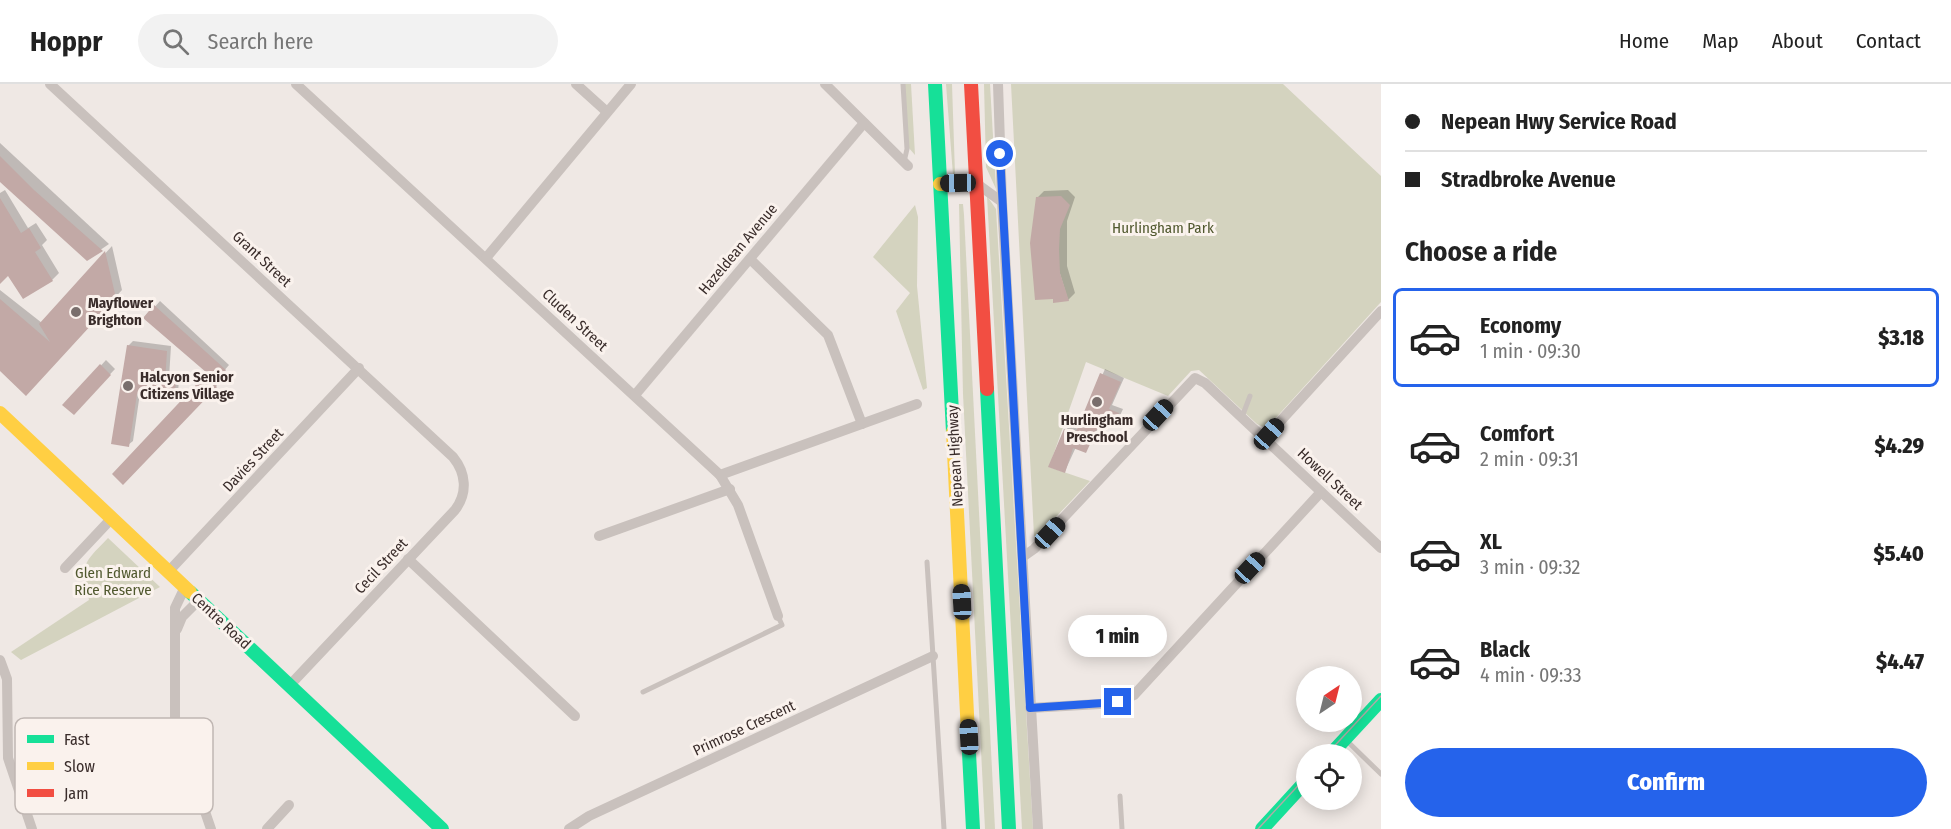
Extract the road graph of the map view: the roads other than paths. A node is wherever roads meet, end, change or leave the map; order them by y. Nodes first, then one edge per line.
1 (50, 84) edge
2 (296, 84) edge
3 (576, 84) edge
4 (631, 84) edge
5 (825, 84) edge
6 (903, 84) edge
7 (935, 84) edge
8 (998, 84) edge
9 (972, 85) edge
10 (607, 112) junction
11 (864, 123) junction
12 (906, 164) joint
13 (975, 183) junction
14 (940, 184) junction
15 (1002, 202) junction
16 (486, 258) junction
17 (750, 259) junction
18 (1381, 310) edge
19 (358, 368) junction
20 (635, 395) junction
21 (1250, 396) dead end
22 (917, 404) dead end
23 (0, 413) edge
24 (1242, 417) junction
25 (862, 424) junction
26 (1265, 438) junction
27 (453, 457) joint
28 (720, 475) junction
29 (730, 489) junction
30 (1321, 492) junction
31 (112, 518) junction
32 (599, 536) dead end
33 (1381, 548) edge
34 (1024, 556) junction
35 (408, 559) junction
36 (927, 562) dead end
37 (65, 568) dead end
38 (169, 572) junction
39 (185, 586) junction
40 (199, 600) junction
41 (778, 616) joint
42 (176, 629) junction
43 (933, 656) junction
44 (0, 660) edge
45 (290, 685) junction
46 (642, 692) dead end
47 (1381, 700) edge
48 (1030, 708) junction
49 (575, 716) dead end
50 (176, 718) edge
51 (1345, 739) junction
52 (1340, 744) edge
53 (1381, 774) edge
54 (15, 779) edge
55 (1296, 792) edge
56 (1120, 796) dead end
57 (289, 806) dead end
58 (27, 814) edge
59 (206, 814) edge
60 (32, 829) edge
61 (211, 829) edge
62 (267, 829) edge
63 (442, 829) edge
64 (570, 829) edge
65 (944, 829) edge
66 (973, 829) edge
67 (1009, 829) edge
68 (1038, 829) edge
69 (1122, 829) edge
70 (1262, 829) edge

1 - 19 street, Grant Street
2 - 16 street, Cluden Street
3 - 10 street
4 - 10 street
5 - 11 street
6 - 12 lane
7 - 14 main road, Nepean Highway
8 - 15 street
9 - 13 main road
10 - 16 street
11 - 12 street
11 - 17 street, Hazeldean Avenue
13 - 14 main road
13 - 15 street
13 - 67 main road
14 - 66 main road, Nepean Highway
15 - 34 street
16 - 20 street, Cluden Street
17 - 20 street, Hazeldean Avenue
17 - 25 street
18 - 26 street
19 - 27 street, Grant Street
19 - 38 street, Davies Street
20 - 28 street, Cluden Street
21 - 24 lane
22 - 25 street
23 - 31 main road, Centre Road
24 - 26 street, Howell Street
24 - 34 street, Howell Street
25 - 28 street
26 - 30 street, Howell Street
27 - 35 street, Cecil Street
28 - 29 street, Cluden Street
29 - 32 street
29 - 41 street, Cluden Street
30 - 33 street, Howell Street
30 - 48 street
31 - 37 street
31 - 38 main road, Centre Road
34 - 48 street
35 - 45 street, Cecil Street
35 - 49 street
36 - 43 lane
38 - 39 main road, Centre Road
39 - 40 main road, Centre Road
39 - 42 street
40 - 42 street
40 - 45 main road, Centre Road
41 - 46 lane
42 - 50 street
43 - 64 street, Primrose Crescent
43 - 65 lane
44 - 54 street
45 - 63 main road, Centre Road
47 - 51 main road
48 - 68 street
51 - 52 main road
51 - 53 lane
55 - 70 main road
56 - 69 lane
57 - 62 street
58 - 60 street
59 - 61 street

